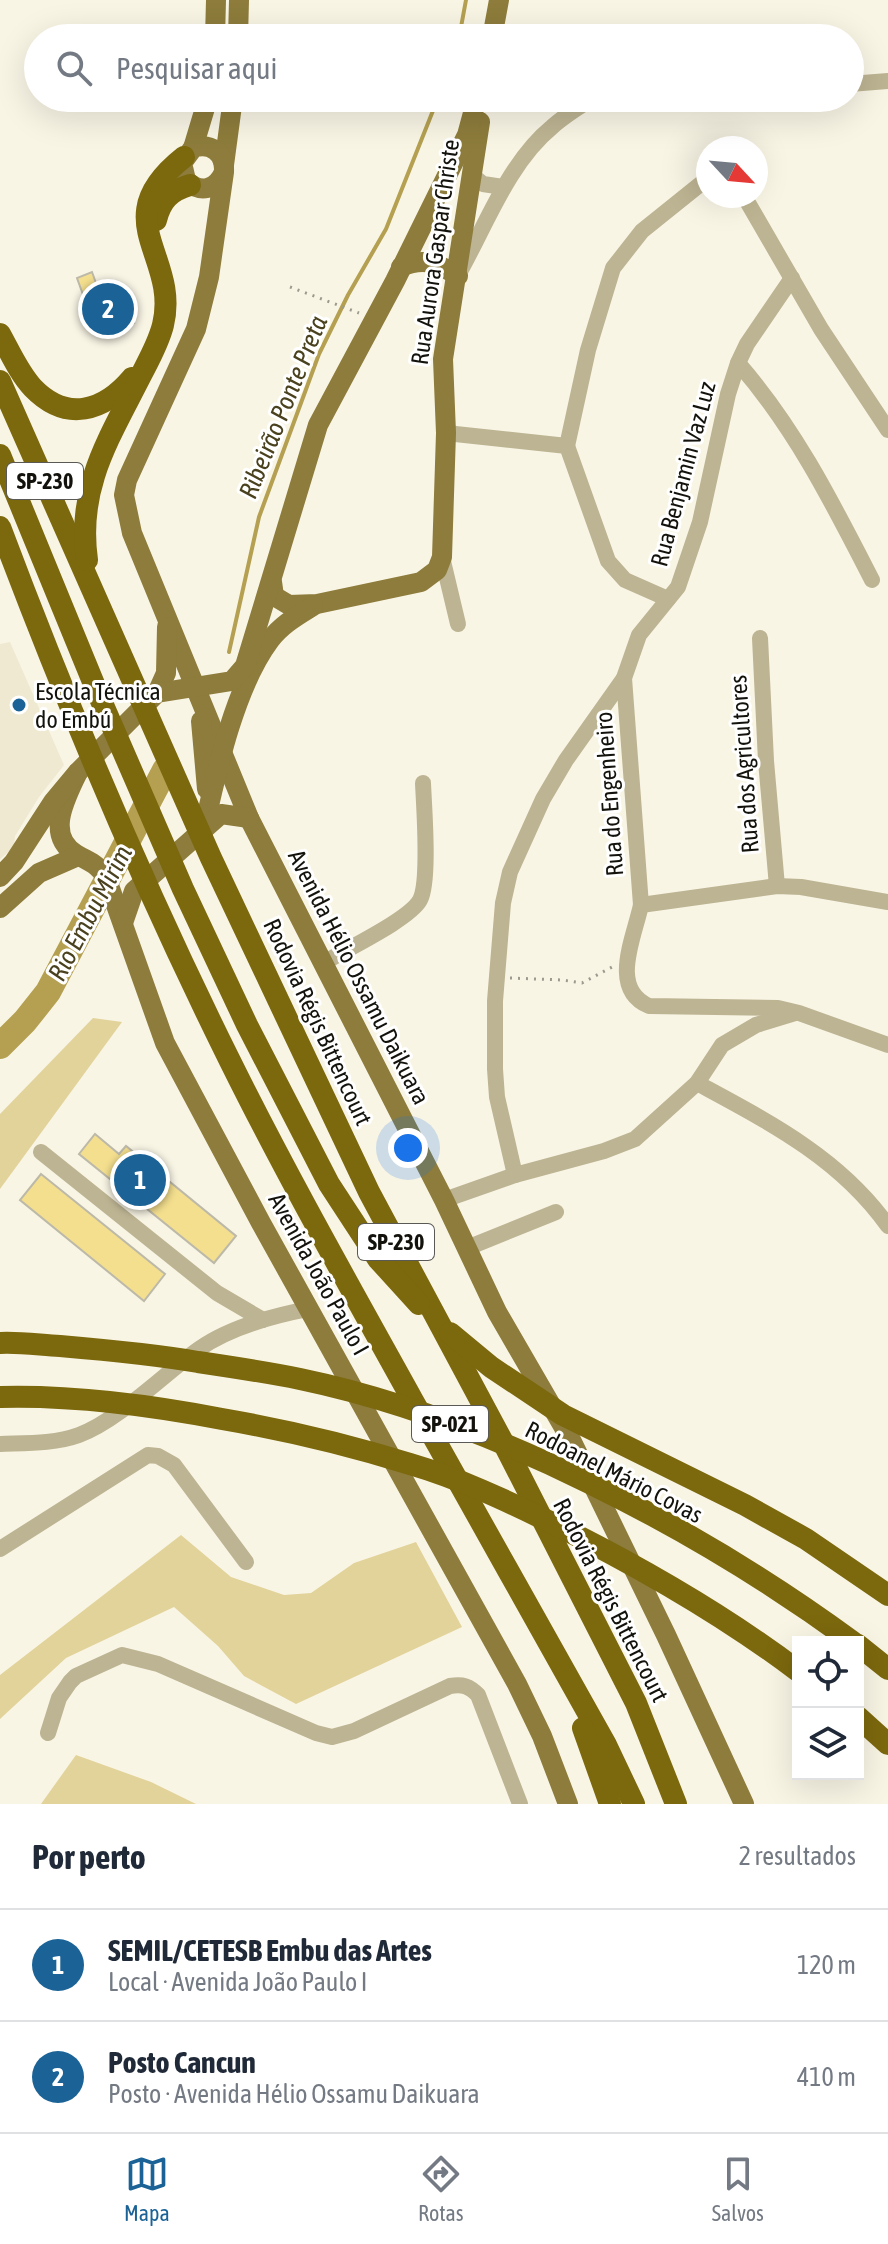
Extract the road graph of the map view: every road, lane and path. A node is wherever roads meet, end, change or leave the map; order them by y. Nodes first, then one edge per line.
1 (216, 0) edge
2 (239, 0) edge
3 (499, 0) edge
4 (215, 24) edge
5 (238, 24) edge
6 (495, 24) edge
7 (888, 81) edge
8 (864, 83) edge
9 (203, 112) edge
10 (231, 112) edge
11 (473, 112) edge
12 (481, 112) edge
13 (572, 112) edge
14 (188, 153) junction
15 (224, 168) junction
16 (473, 176) junction
17 (194, 187) junction
18 (503, 187) junction
19 (696, 188) edge
20 (751, 208) edge
21 (215, 222) junction
22 (153, 253) junction
23 (401, 267) junction
24 (458, 276) junction
25 (792, 278) junction
26 (290, 287) dead end
27 (354, 311) dead end
28 (0, 334) edge
29 (153, 352) junction
30 (738, 363) junction
31 (0, 381) edge
32 (888, 430) edge
33 (446, 433) junction
34 (567, 446) junction
35 (0, 455) edge
36 (0, 527) edge
37 (442, 557) junction
38 (872, 580) dead end
39 (90, 581) junction
40 (272, 582) junction
41 (668, 599) junction
42 (317, 604) junction
43 (167, 615) junction
44 (458, 624) dead end
45 (760, 638) dead end
46 (185, 657) junction
47 (624, 678) junction
48 (222, 683) junction
49 (196, 690) junction
50 (157, 693) junction
51 (221, 754) junction
52 (78, 772) junction
53 (423, 783) dead end
54 (249, 818) junction
55 (205, 822) junction
56 (78, 856) junction
57 (0, 877) edge
58 (777, 886) junction
59 (110, 891) junction
60 (134, 891) junction
61 (888, 902) edge
62 (641, 905) junction
63 (0, 908) edge
64 (123, 923) junction
65 (628, 959) junction
66 (322, 964) junction
67 (497, 978) junction
68 (799, 1013) junction
69 (888, 1045) edge
70 (697, 1083) junction
71 (41, 1152) dead end
72 (515, 1175) junction
73 (444, 1200) junction
74 (556, 1212) dead end
75 (888, 1226) edge
76 (467, 1248) junction
77 (308, 1309) junction
78 (263, 1320) junction
79 (0, 1343) edge
80 (0, 1397) edge
81 (0, 1444) edge
82 (0, 1549) edge
83 (246, 1562) dead end
84 (888, 1595) edge
85 (553, 1652) junction
86 (868, 1653) edge
87 (792, 1667) edge
88 (864, 1722) edge
89 (48, 1733) dead end
90 (888, 1744) edge
91 (520, 1804) edge
92 (568, 1804) edge
93 (610, 1804) edge
94 (634, 1804) edge
95 (676, 1804) edge
96 (744, 1804) edge

1 - 4 main road
2 - 5 main road
3 - 6 main road
7 - 8 street
9 - 14 main road
10 - 15 main road, Avenida Hélio Ossamu Daikuara
11 - 23 main road
12 - 16 main road, Rua Aurora Gaspar Christe
13 - 18 street
14 - 15 main road
14 - 17 main road
14 - 22 highway
15 - 17 main road
15 - 21 main road, Avenida Hélio Ossamu Daikuara
16 - 18 street
16 - 24 main road, Rua Aurora Gaspar Christe
17 - 21 main road
17 - 22 highway
18 - 24 street
19 - 34 street
20 - 25 street
21 - 43 main road, Avenida Hélio Ossamu Daikuara
22 - 29 highway
23 - 24 main road
23 - 40 main road
24 - 33 main road, Rua Aurora Gaspar Christe
25 - 30 street, Rua Benjamin Vaz Luz
25 - 32 street
26 - 27 path
28 - 29 highway
29 - 39 highway
30 - 38 street
30 - 41 street, Rua Benjamin Vaz Luz
31 - 39 highway, Rodovia Régis Bittencourt / SP-230
33 - 34 street
33 - 37 main road, Rua Aurora Gaspar Christe
34 - 41 street
35 - 84 highway
36 - 85 highway, SP-230
37 - 42 main road
37 - 44 street
39 - 95 highway, Rodovia Régis Bittencourt / SP-230
40 - 42 main road
40 - 48 main road
41 - 47 street, Rua Benjamin Vaz Luz
42 - 51 main road
43 - 46 main road, Avenida Hélio Ossamu Daikuara
43 - 50 main road, Avenida Hélio Ossamu Daikuara
45 - 58 street, Rua dos Agricultores
46 - 48 main road
46 - 49 main road, Avenida Hélio Ossamu Daikuara
47 - 62 street, Rua do Engenheiro
47 - 67 street, Rua Benjamin Vaz Luz
48 - 49 main road
49 - 50 main road
49 - 51 main road, Avenida Hélio Ossamu Daikuara
49 - 55 main road
50 - 52 main road
51 - 54 main road, Avenida Hélio Ossamu Daikuara
51 - 55 main road
52 - 56 main road
52 - 57 main road
53 - 66 street
54 - 55 main road
54 - 66 main road, Avenida Hélio Ossamu Daikuara
55 - 60 main road
56 - 59 main road, Avenida João Paulo I
56 - 63 main road
58 - 61 street
58 - 62 street
59 - 60 main road
59 - 64 main road, Avenida João Paulo I
60 - 64 main road
62 - 65 street, Rua do Engenheiro
64 - 77 main road, Avenida João Paulo I
65 - 67 path
65 - 68 street
66 - 73 main road, Avenida Hélio Ossamu Daikuara
67 - 72 street, Rua Benjamin Vaz Luz
68 - 69 street
68 - 70 street
70 - 72 street
70 - 75 street
71 - 78 street
72 - 73 street
73 - 76 main road, Avenida Hélio Ossamu Daikuara
74 - 76 street
76 - 96 main road, Avenida Hélio Ossamu Daikuara
77 - 78 street
77 - 92 main road, Avenida João Paulo I
78 - 81 street
79 - 86 highway, Rodoanel Mário Covas / SP-021
80 - 87 highway, SP-021
82 - 83 street
85 - 93 highway
85 - 94 highway, SP-230
88 - 90 highway
89 - 91 street

